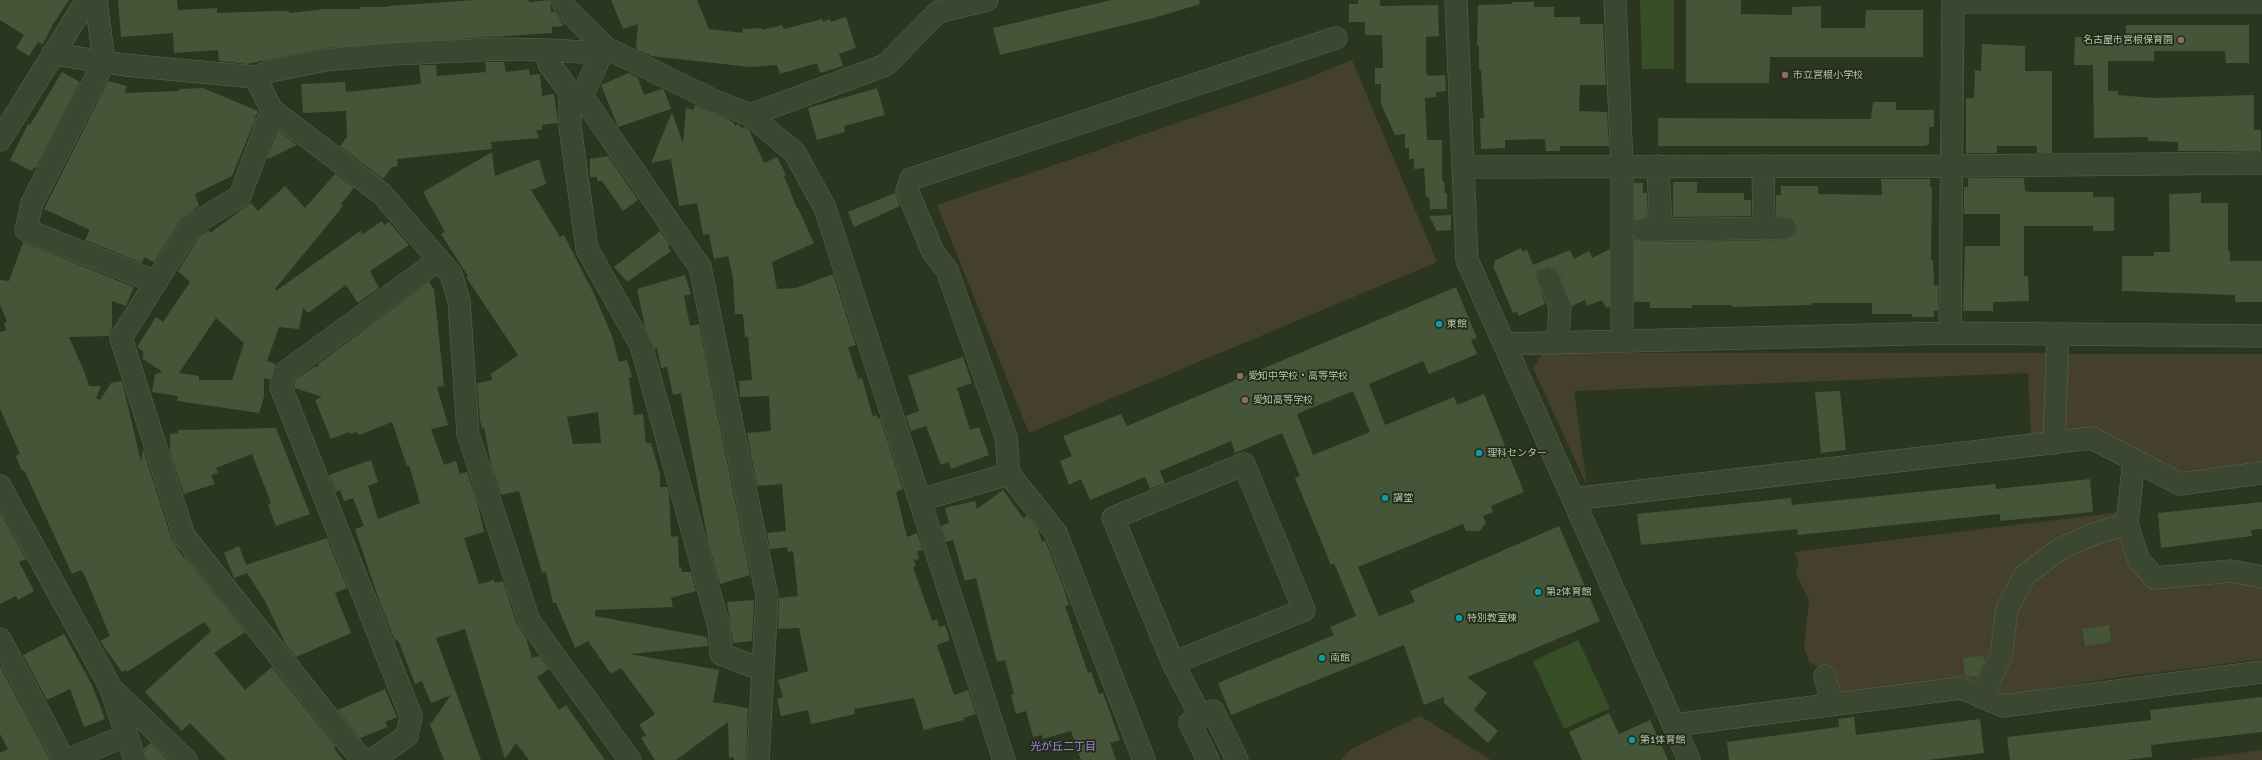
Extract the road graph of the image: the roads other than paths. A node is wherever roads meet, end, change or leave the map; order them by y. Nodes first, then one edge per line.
1 (87, 0) edge
2 (96, 0) edge
3 (562, 0) edge
4 (987, 0) edge
5 (1456, 0) edge
6 (1615, 0) edge
7 (1953, 1) edge
8 (2262, 2) edge
9 (936, 6) edge
10 (1336, 38) dead end
11 (549, 50) junction
12 (604, 50) junction
13 (53, 54) junction
14 (104, 62) junction
15 (255, 77) junction
16 (576, 94) junction
17 (10, 108) edge
18 (272, 111) junction
19 (750, 115) junction
20 (0, 140) edge
21 (2262, 163) edge
22 (1658, 166) junction
23 (1763, 166) junction
24 (1952, 166) junction
25 (1463, 167) junction
26 (1622, 167) junction
27 (439, 260) junction
28 (1548, 278) dead end
29 (156, 282) junction
30 (1950, 333) junction
31 (2058, 334) junction
32 (2262, 336) edge
33 (1622, 342) junction
34 (1558, 343) junction
35 (1504, 344) junction
36 (2054, 443) junction
37 (2134, 460) junction
38 (2262, 473) edge
39 (1009, 474) junction
40 (0, 486) edge
41 (1573, 499) junction
42 (920, 500) junction
43 (2127, 524) junction
44 (2262, 577) edge
45 (0, 639) edge
46 (1173, 663) junction
47 (763, 666) junction
48 (2262, 672) edge
49 (1826, 676) dead end
50 (111, 688) junction
51 (1982, 697) junction
52 (1832, 704) junction
53 (1201, 717) junction
54 (1674, 725) junction
55 (127, 735) junction
56 (65, 760) edge
57 (135, 760) edge
58 (186, 760) edge
59 (362, 760) edge
60 (372, 760) edge
61 (630, 760) edge
62 (758, 760) edge
63 (1004, 760) edge
64 (1144, 760) edge
65 (1208, 760) edge
66 (1237, 760) edge
67 (1689, 760) edge

1 - 13 street
2 - 14 street
3 - 12 street
4 - 9 street
5 - 25 street
6 - 26 street
7 - 8 street
7 - 24 street
9 - 19 street
10 - 39 street
11 - 12 street
11 - 15 street
11 - 16 street
12 - 16 street
12 - 19 street
13 - 14 street
13 - 17 street
14 - 15 street
14 - 29 street
15 - 18 street
16 - 47 street
16 - 47 street
17 - 20 street
18 - 27 street
18 - 29 street
19 - 42 street
21 - 24 street
22 - 23 street
22 - 23 street
22 - 26 street
23 - 24 street
24 - 30 street
25 - 26 street
25 - 35 street
26 - 33 street
27 - 60 street
27 - 61 street
28 - 34 street
29 - 59 street
30 - 31 street
30 - 33 street
31 - 32 street
31 - 36 street
33 - 34 street
34 - 35 street
35 - 41 street
36 - 37 street
36 - 41 street
37 - 38 street
37 - 43 street
39 - 42 street
39 - 64 street
40 - 50 street
41 - 54 street
42 - 63 street
43 - 44 street
43 - 51 street
45 - 56 street
46 - 46 street
46 - 53 street
47 - 62 street
48 - 51 street
49 - 52 street
50 - 55 street
50 - 58 street
51 - 52 street
52 - 54 street
53 - 65 street
53 - 66 street
54 - 67 street
55 - 56 street
55 - 57 street

